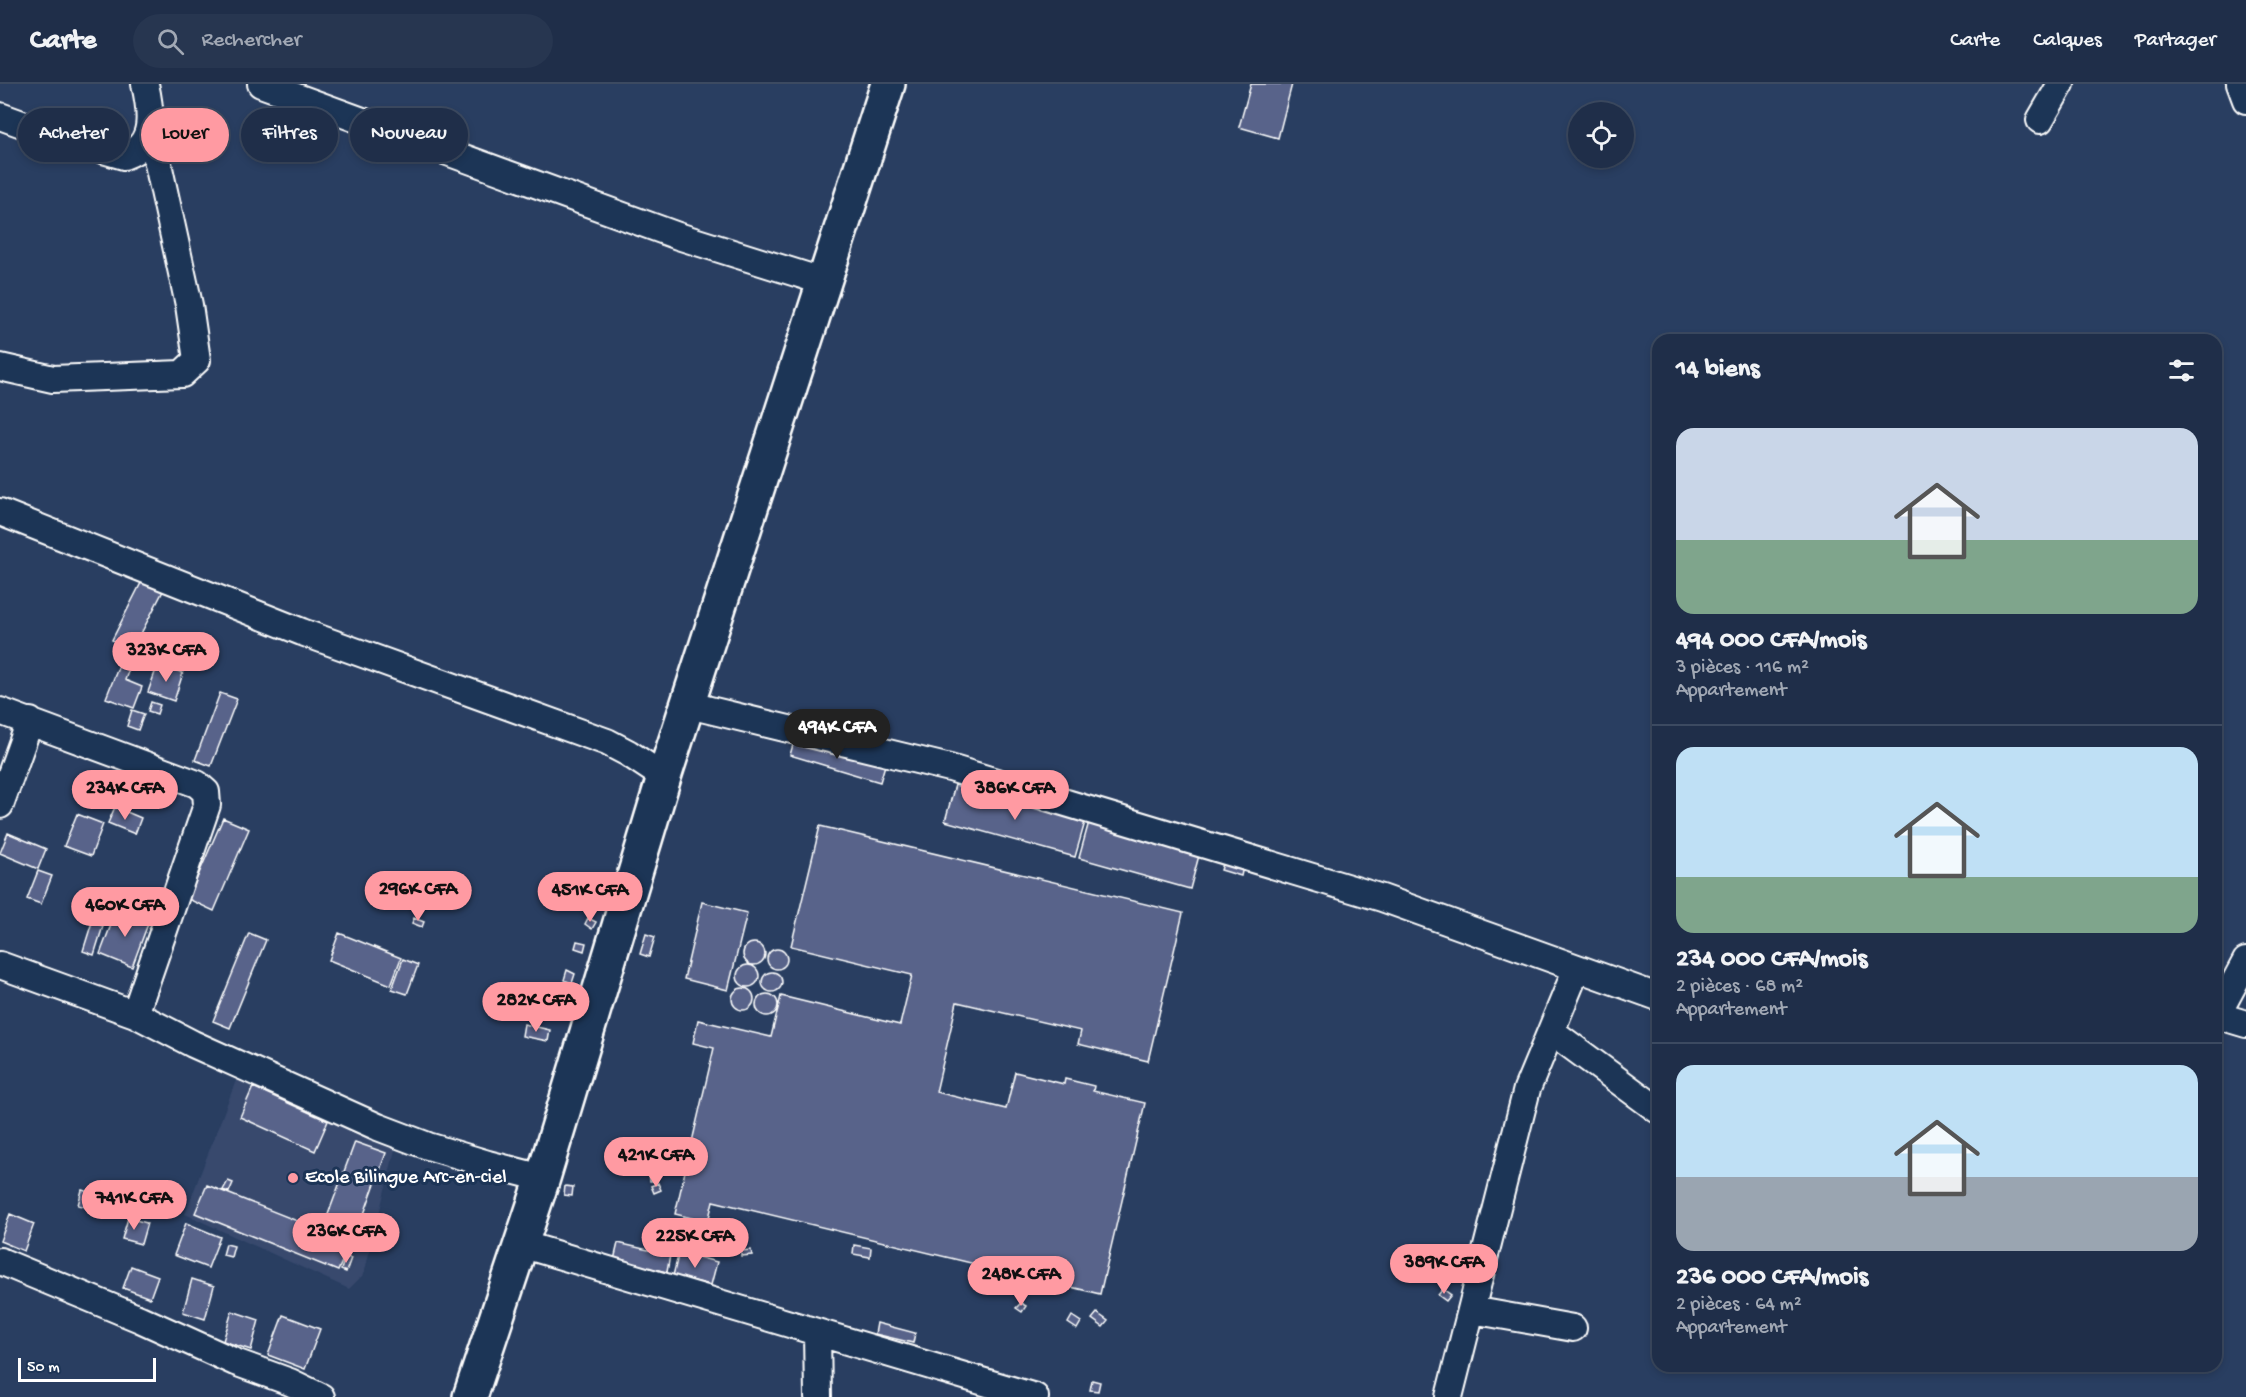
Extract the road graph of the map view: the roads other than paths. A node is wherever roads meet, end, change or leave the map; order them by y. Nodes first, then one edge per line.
1 (145, 84) edge
2 (261, 84) edge
3 (888, 84) edge
4 (2061, 84) edge
5 (2240, 84) edge
6 (2246, 100) edge
7 (150, 108) edge
8 (0, 116) edge
9 (2040, 120) dead end
10 (141, 146) edge
11 (158, 162) edge
12 (825, 282) junction
13 (0, 367) edge
14 (0, 512) edge
15 (689, 705) junction
16 (0, 711) edge
17 (30, 721) junction
18 (664, 777) junction
19 (0, 805) edge
20 (2246, 961) edge
21 (0, 965) edge
22 (1577, 968) junction
23 (1652, 996) edge
24 (2222, 1004) edge
25 (135, 1014) junction
26 (2222, 1017) edge
27 (2246, 1024) edge
28 (1551, 1030) junction
29 (1652, 1106) edge
30 (543, 1178) junction
31 (521, 1244) junction
32 (0, 1261) edge
33 (1472, 1310) junction
34 (1574, 1328) dead end
35 (817, 1332) junction
36 (321, 1397) edge
37 (470, 1397) edge
38 (818, 1397) edge
39 (1035, 1397) edge
40 (1449, 1397) edge

1 - 7 street
2 - 12 street
3 - 12 main road
4 - 9 street
5 - 6 street
8 - 10 street
11 - 13 street
12 - 15 main road
14 - 18 street
15 - 18 main road
15 - 22 street
16 - 17 street
17 - 19 street
17 - 25 street
18 - 30 main road
20 - 24 street
21 - 25 street
22 - 23 street
22 - 28 street
25 - 30 street
26 - 27 street
28 - 29 street
28 - 33 street
30 - 31 main road
31 - 35 street
31 - 37 main road
32 - 36 street
33 - 34 street
33 - 40 street
35 - 38 street
35 - 39 street

